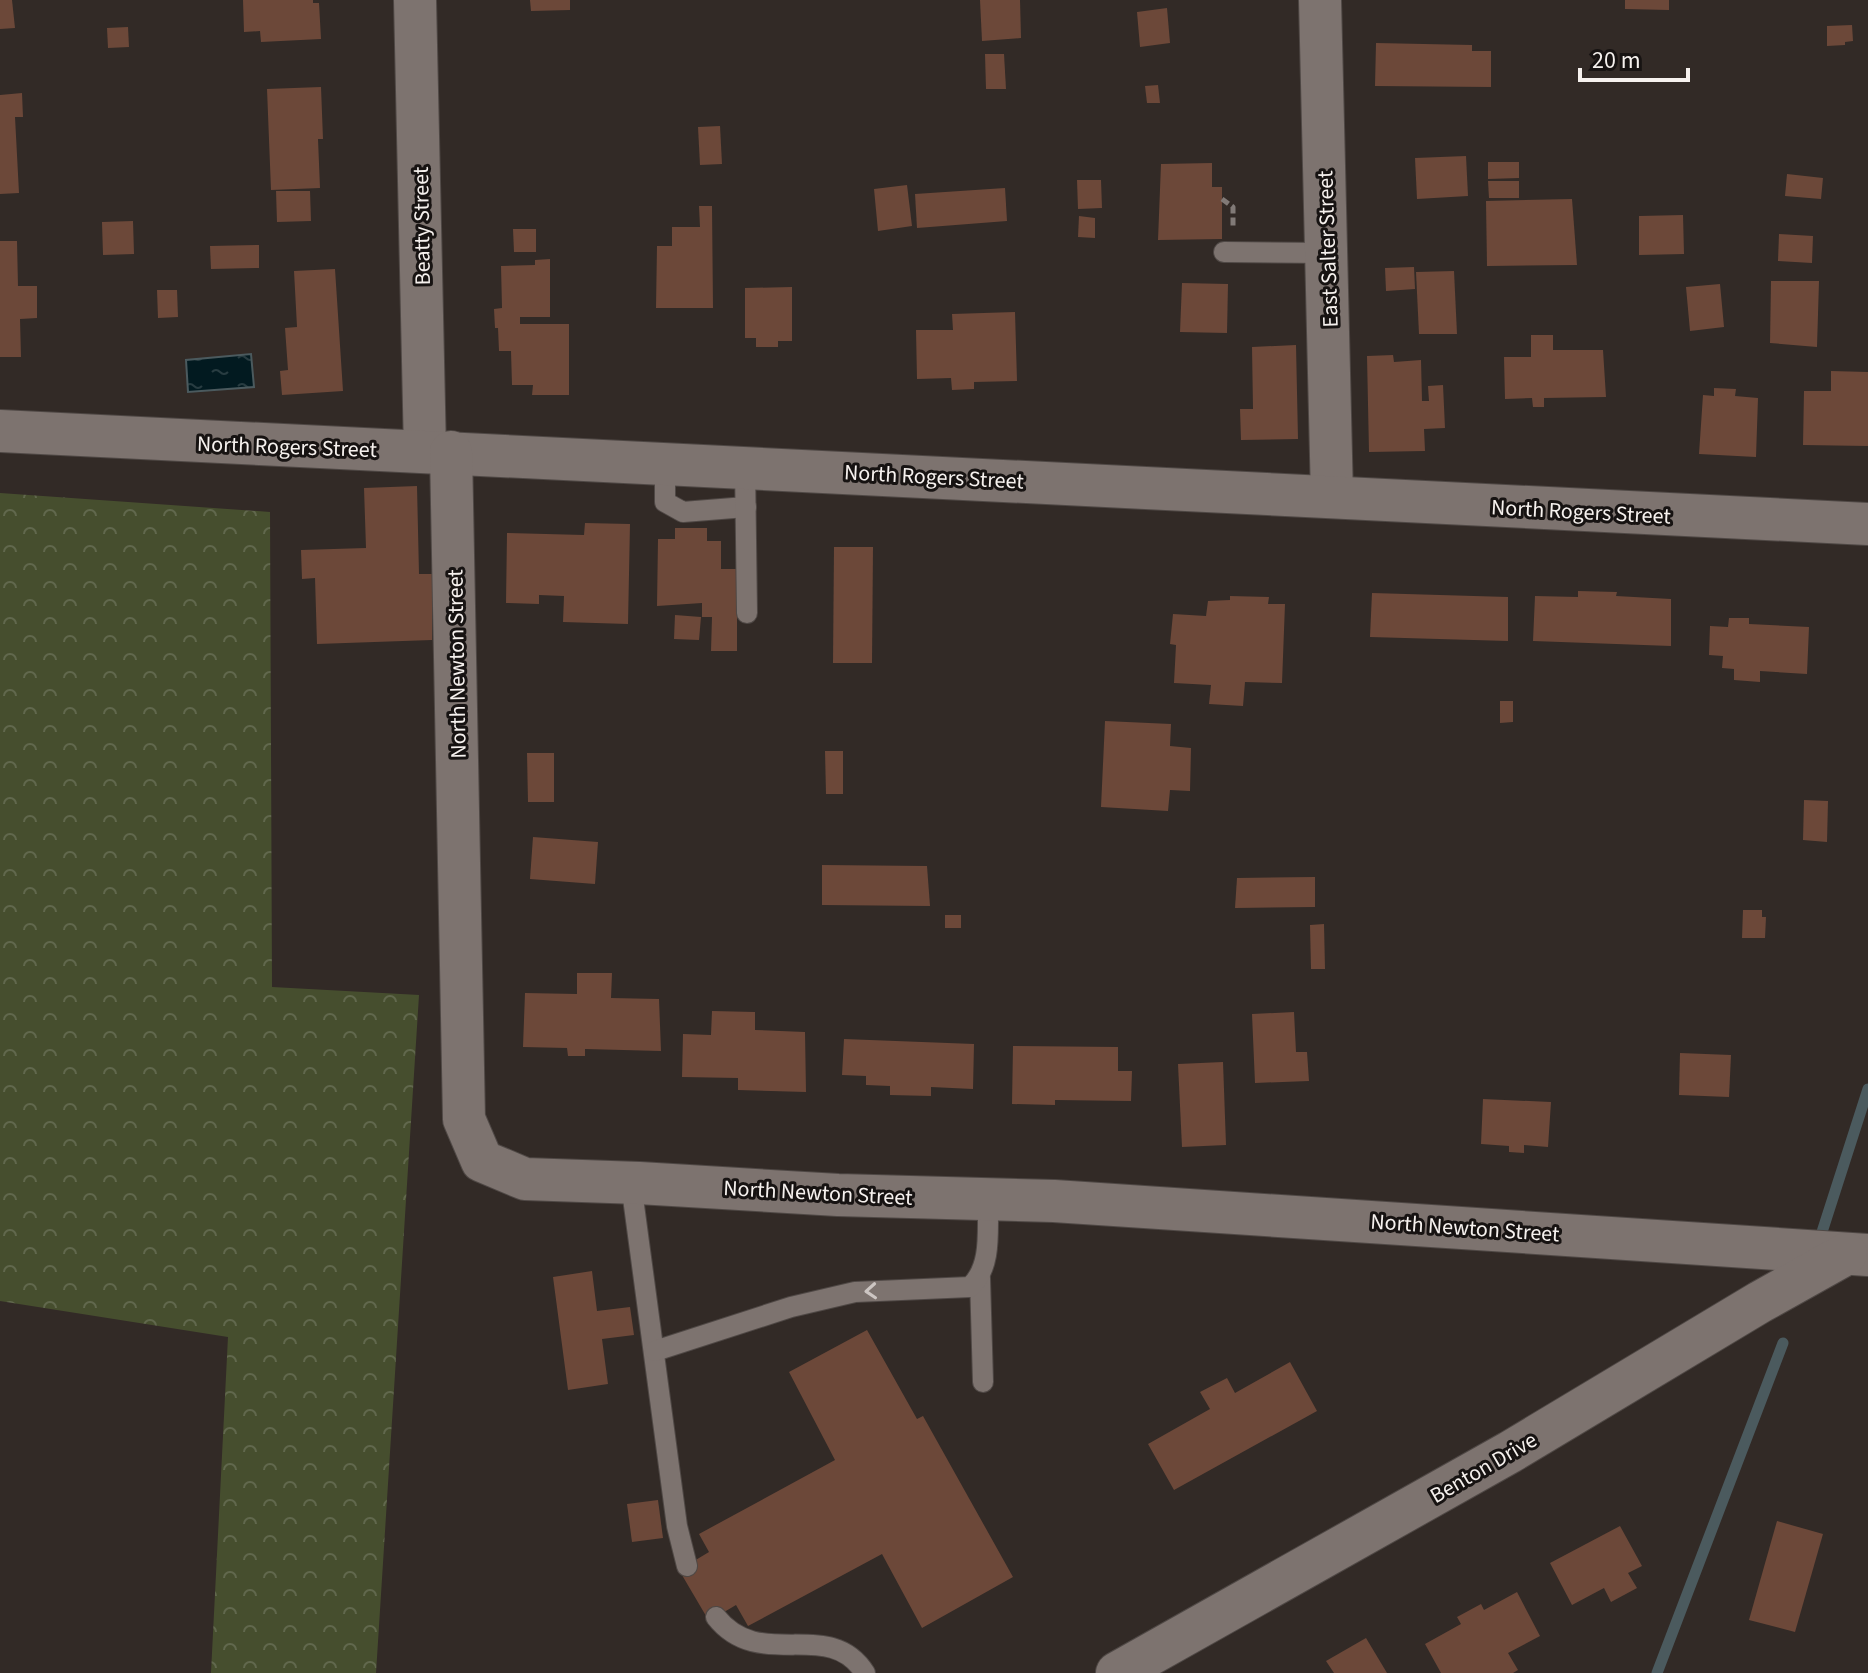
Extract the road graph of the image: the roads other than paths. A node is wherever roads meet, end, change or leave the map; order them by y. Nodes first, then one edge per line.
1 (415, 0) edge
2 (1320, 0) edge
3 (1224, 252) dead end
4 (1327, 253) junction
5 (0, 431) edge
6 (438, 452) junction
7 (665, 463) junction
8 (745, 466) junction
9 (1332, 497) junction
10 (746, 507) junction
11 (1868, 524) edge
12 (747, 613) dead end
13 (631, 1183) junction
14 (988, 1199) junction
15 (1857, 1255) edge
16 (980, 1278) junction
17 (655, 1351) junction
18 (983, 1382) dead end
19 (687, 1566) dead end
20 (716, 1617) dead end
21 (865, 1673) edge
22 (1117, 1673) edge

1 - 6 street, Beatty Street
2 - 4 street, East Salter Street
3 - 4 lane
4 - 9 street, East Salter Street
5 - 6 street, North Rogers Street
6 - 7 street, North Rogers Street
6 - 13 street, North Newton Street
7 - 8 street, North Rogers Street
7 - 10 lane
8 - 9 street, North Rogers Street
8 - 10 lane
9 - 11 street, North Rogers Street
10 - 12 lane
13 - 14 street, North Newton Street
13 - 17 lane
14 - 15 street, North Newton Street
14 - 16 lane
15 - 22 street, Benton Drive
16 -> 17 lane
16 - 18 lane
17 - 19 lane
20 - 21 lane

